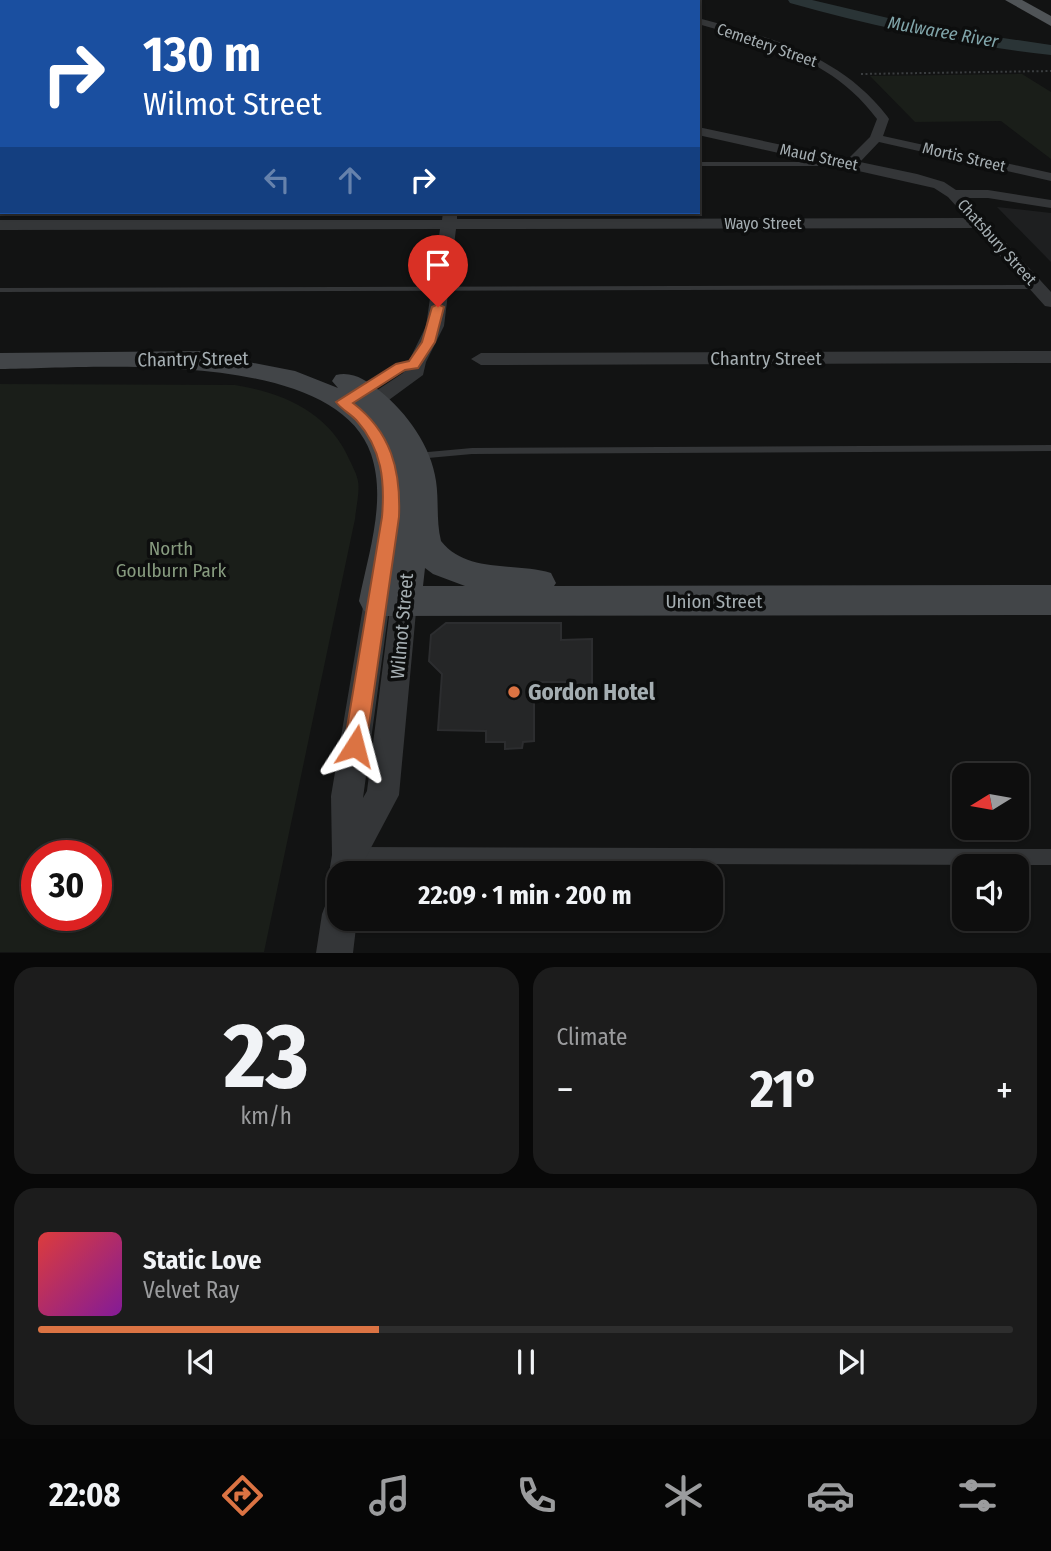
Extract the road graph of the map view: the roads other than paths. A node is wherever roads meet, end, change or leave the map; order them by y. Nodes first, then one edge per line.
1 (1012, 0) edge
2 (1022, 0) edge
3 (1051, 16) edge
4 (700, 22) edge
5 (1051, 22) edge
6 (700, 131) edge
7 (876, 138) junction
8 (700, 164) edge
9 (851, 164) junction
10 (1051, 177) edge
11 (939, 185) joint
12 (953, 194) junction
13 (1051, 204) edge
14 (449, 218) edge
15 (979, 223) junction
16 (0, 225) edge
17 (1038, 287) junction
18 (441, 288) junction
19 (0, 290) edge
20 (1051, 302) edge
21 (1051, 358) edge
22 (481, 359) dead end
23 (185, 360) joint
24 (0, 361) edge
25 (360, 402) junction
26 (1051, 448) edge
27 (414, 456) junction
28 (421, 502) junction
29 (566, 584) junction
30 (1051, 585) edge
31 (392, 592) junction
32 (1051, 600) edge
33 (1051, 857) edge
34 (349, 861) edge
35 (649, 861) edge
36 (337, 931) edge
37 (334, 953) edge

1 - 5 main road
2 - 3 main road
4 - 7 street, Cemetery Street
6 - 9 street, Maud Street
7 - 9 street
7 - 10 street, Mortis Street
8 - 9 lane
9 - 11 street, Maud Street
11 - 12 street, Chatsbury Street
12 - 13 street
12 - 15 street, Chatsbury Street
14 - 15 street, Wayo Street
14 - 16 street, Wayo Street
14 - 18 street
15 - 17 street, Chatsbury Street
17 - 18 lane
17 - 20 street, Chatsbury Street
18 - 19 lane
18 - 25 street
21 - 22 street, Chantry Street
23 - 24 main road, Chantry Street
23 - 25 main road, Wilmot Street
25 - 27 main road, Wilmot Street
25 - 31 main road, Wilmot Street
26 - 27 lane
27 - 28 main road, Wilmot Street
28 - 29 main road, Union Street
28 - 31 main road, Wilmot Street
29 - 30 main road, Union Street
29 - 31 main road, Union Street
31 - 32 main road, Union Street
31 - 34 street, Wilmot Street
33 - 35 lane
36 - 37 street

